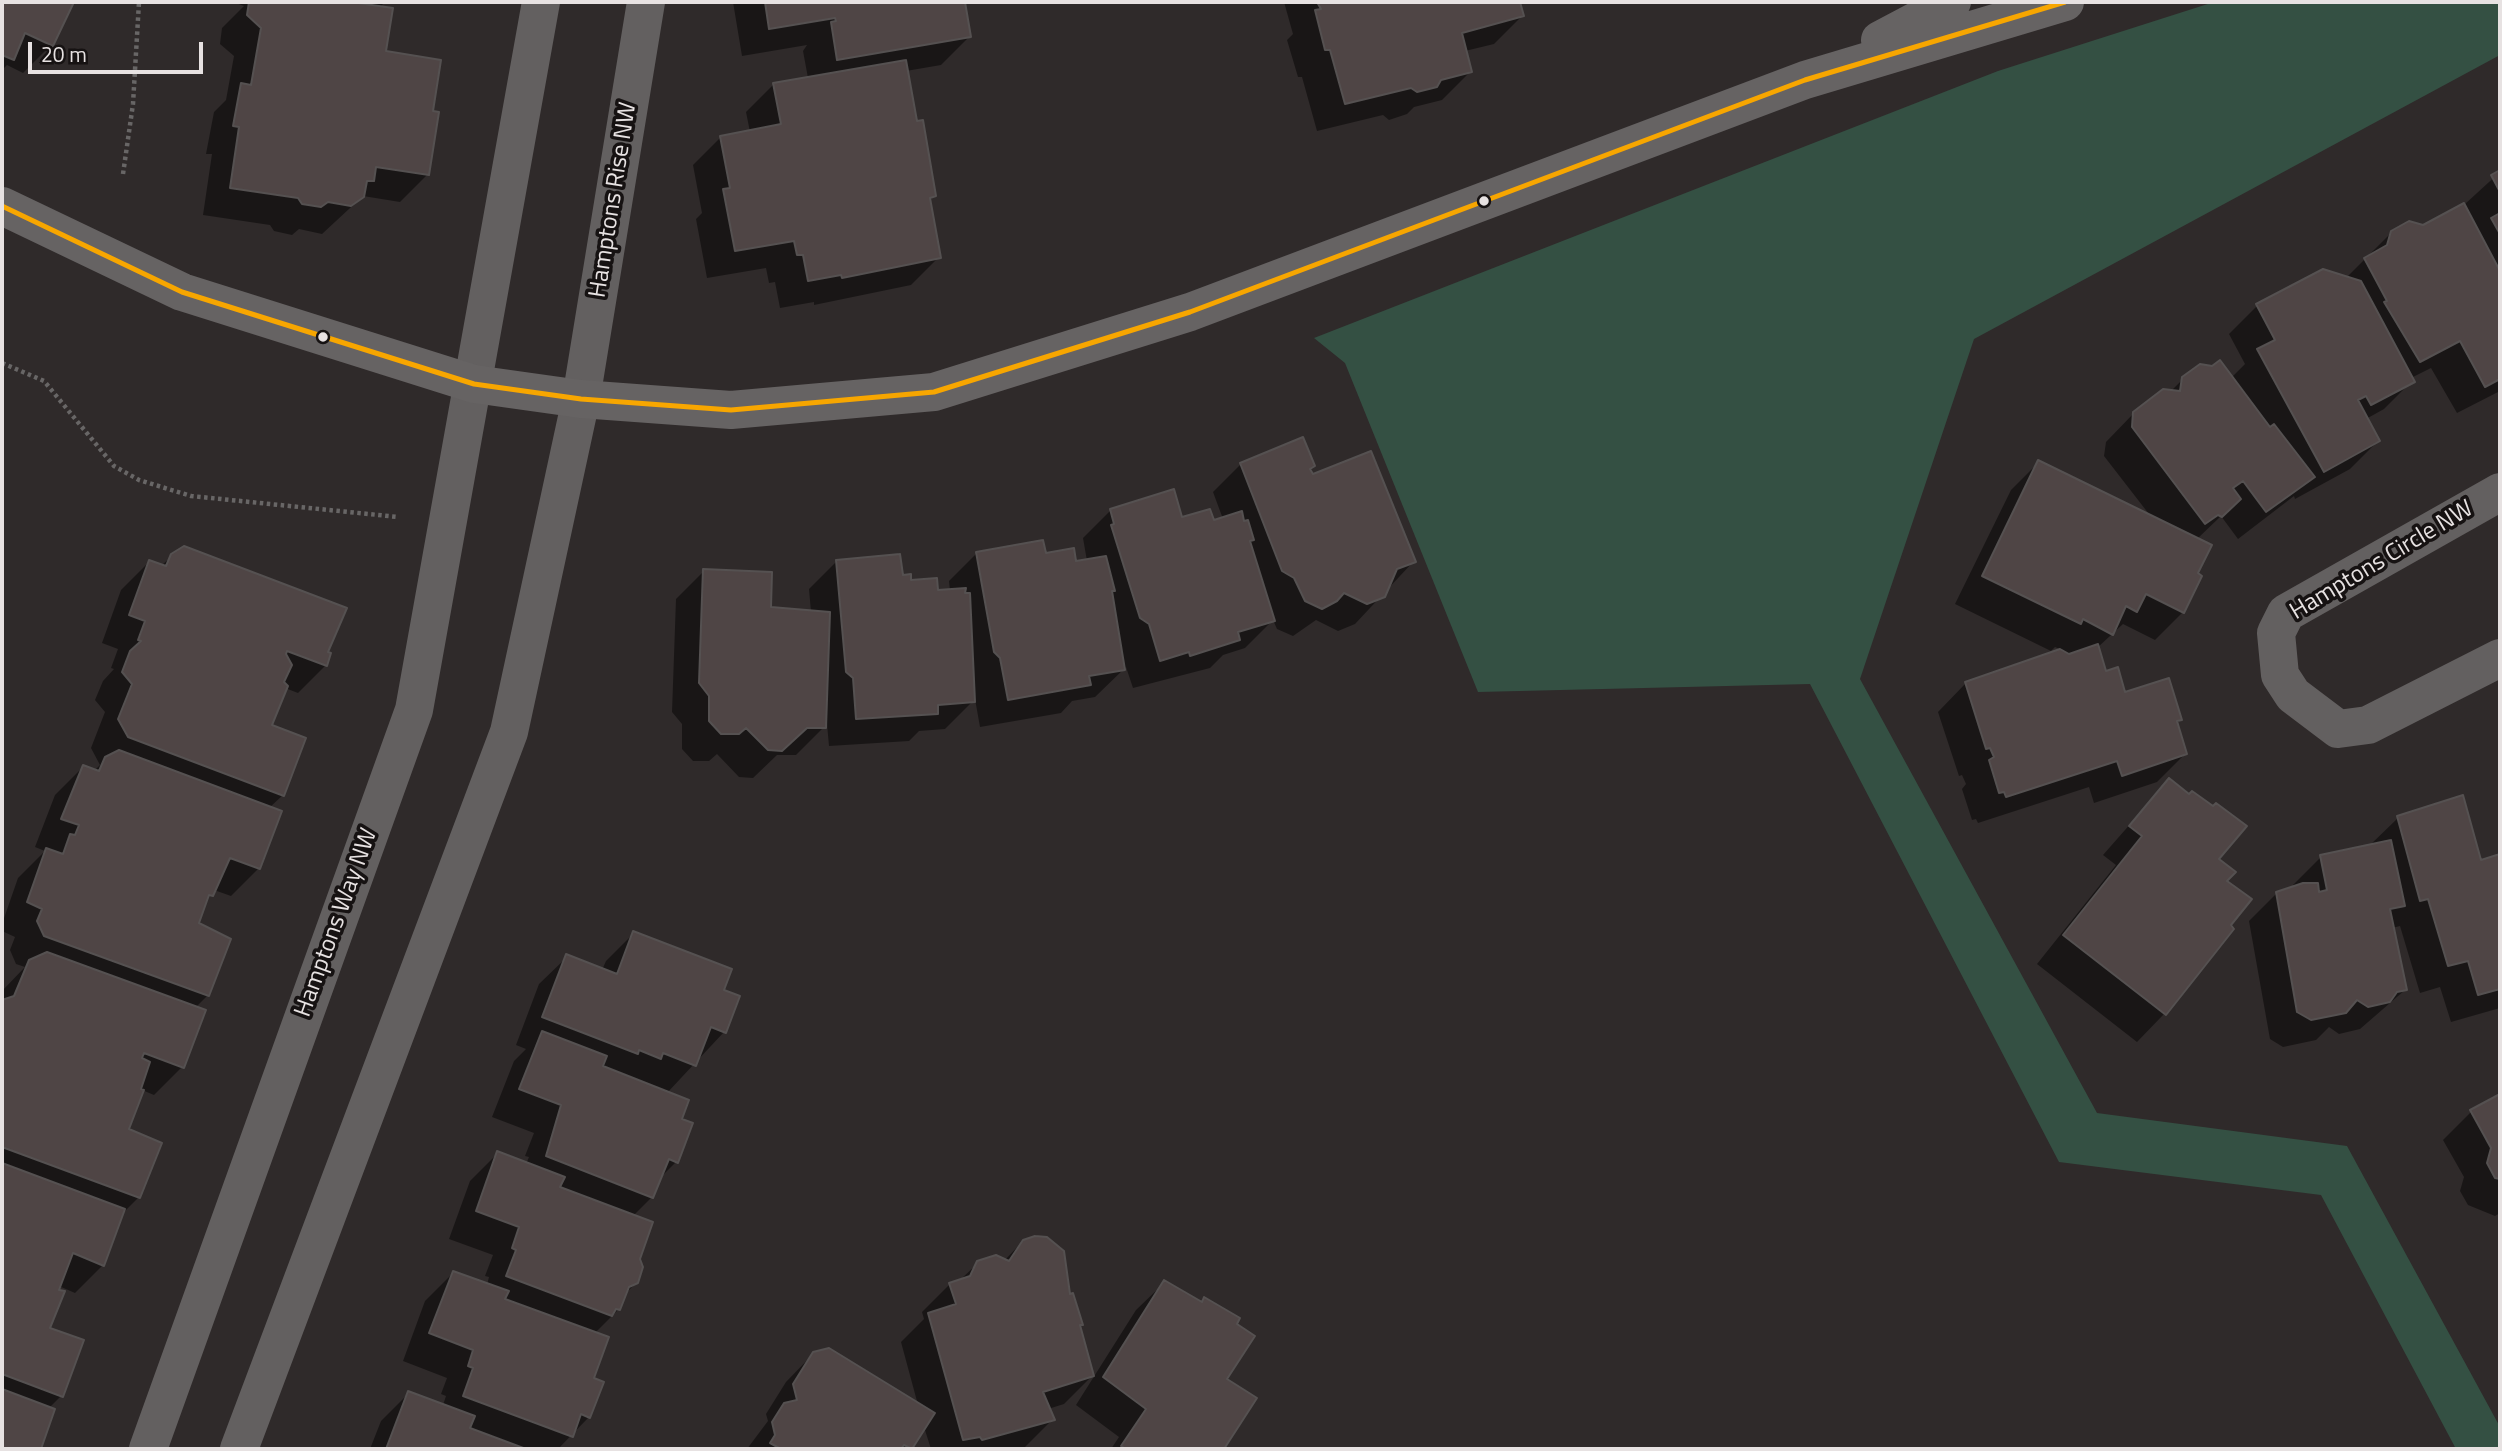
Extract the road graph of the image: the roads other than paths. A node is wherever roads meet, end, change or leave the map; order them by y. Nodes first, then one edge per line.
1 (541, 2) edge
2 (646, 2) edge
3 (1952, 2) edge
4 (2065, 2) edge
5 (1805, 80) junction
6 (2, 205) edge
7 (474, 384) junction
8 (581, 399) junction
9 (2500, 492) edge
10 (2500, 658) edge
11 (148, 1449) edge
12 (239, 1449) edge

1 - 7 street
2 - 8 street, Hamptons Rise NW
3 - 5 street
4 - 5 street
5 - 8 street
6 - 7 street
7 - 8 street
7 - 11 street, Hamptons Way NW
8 - 12 street
9 - 10 street, Hamptons Circle NW

